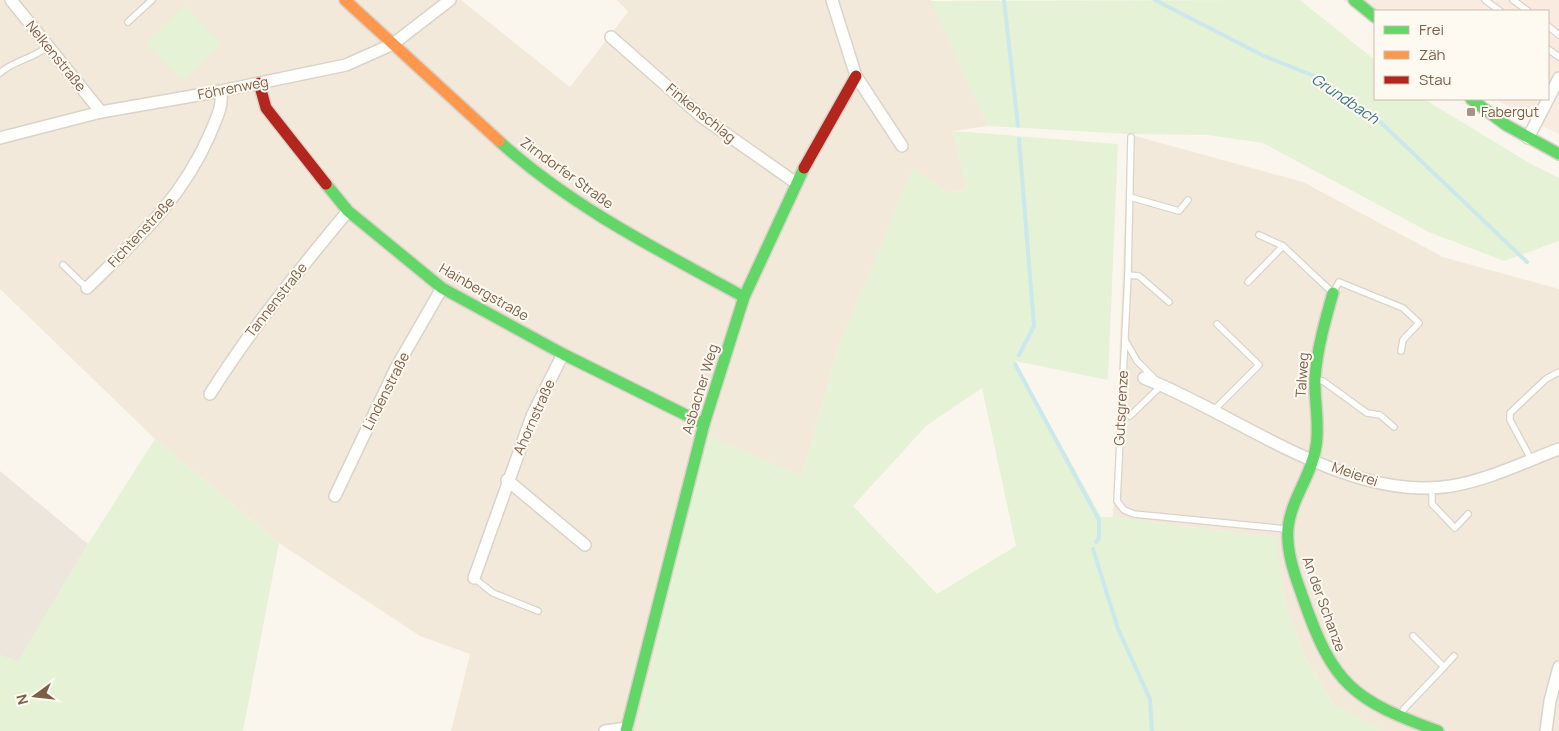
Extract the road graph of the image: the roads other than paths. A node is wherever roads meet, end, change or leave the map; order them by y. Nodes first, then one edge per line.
1 (11, 0) edge
2 (152, 0) edge
3 (345, 0) edge
4 (450, 0) edge
5 (832, 0) edge
6 (1354, 0) edge
7 (1485, 0) edge
8 (1513, 0) edge
9 (1499, 10) edge
10 (1527, 10) edge
11 (1374, 16) edge
12 (128, 22) dead end
13 (1549, 27) edge
14 (1559, 35) edge
15 (611, 37) dead end
16 (393, 44) junction
17 (48, 46) junction
18 (1549, 52) edge
19 (1559, 57) edge
20 (0, 73) edge
21 (856, 76) junction
22 (1559, 78) edge
23 (260, 83) junction
24 (221, 91) junction
25 (1549, 97) edge
26 (1472, 100) edge
27 (1548, 100) edge
28 (101, 112) junction
29 (1131, 137) dead end
30 (0, 138) edge
31 (1528, 138) junction
32 (902, 146) dead end
33 (1559, 154) edge
34 (796, 183) junction
35 (1130, 197) junction
36 (1188, 200) dead end
37 (348, 211) junction
38 (1258, 235) dead end
39 (1283, 246) junction
40 (64, 265) dead end
41 (1128, 275) junction
42 (1248, 282) dead end
43 (87, 288) joint
44 (442, 288) junction
45 (1333, 293) junction
46 (744, 297) junction
47 (1169, 302) dead end
48 (1217, 324) dead end
49 (1124, 338) junction
50 (1401, 351) dead end
51 (563, 354) junction
52 (1559, 372) edge
53 (1144, 378) dead end
54 (1315, 379) junction
55 (1162, 385) junction
56 (210, 394) dead end
57 (1214, 410) junction
58 (1130, 416) dead end
59 (704, 424) junction
60 (1394, 427) dead end
61 (1559, 448) edge
62 (1313, 459) junction
63 (1531, 459) junction
64 (507, 480) junction
65 (1432, 488) junction
66 (335, 496) dead end
67 (1468, 514) dead end
68 (1288, 530) junction
69 (585, 545) dead end
70 (474, 578) joint
71 (538, 611) dead end
72 (1412, 636) dead end
73 (1454, 656) dead end
74 (1559, 666) edge
75 (1444, 668) junction
76 (1400, 717) junction
77 (627, 730) edge
78 (605, 731) edge
79 (1438, 731) edge
80 (1546, 731) edge

1 - 17 street, Nelkenstraße
2 - 12 lane
3 - 16 street, Zirndorfer Straße
4 - 16 street, Föhrenweg
5 - 21 street
6 - 11 street
7 - 9 lane
8 - 10 lane
13 - 14 lane
15 - 34 street, Finkenschlag
16 - 23 street, Föhrenweg
16 - 46 street, Zirndorfer Straße
17 - 20 lane
17 - 28 street, Nelkenstraße
18 - 19 lane
21 - 32 street
21 - 34 street, Asbacher Weg
22 - 25 street
23 - 24 street, Föhrenweg
23 - 37 street, Hainbergstraße
24 - 28 street, Föhrenweg
24 - 43 street, Fichtenstraße
26 - 31 street
27 - 31 street
28 - 30 street, Föhrenweg
29 - 35 lane, Gutsgrenze
31 - 33 street
34 - 46 street, Asbacher Weg
35 - 36 lane
35 - 41 lane, Gutsgrenze
37 - 44 street, Hainbergstraße
37 - 56 street, Tannenstraße
38 - 39 lane
39 - 42 lane
39 - 45 lane
40 - 43 lane
41 - 47 lane
41 - 49 lane, Gutsgrenze
44 - 51 street, Hainbergstraße
44 - 66 street, Lindenstraße
45 - 50 lane
45 - 54 street, Talweg
46 - 59 street, Asbacher Weg
48 - 57 lane
49 - 55 lane, Meierei
49 - 68 lane, Gutsgrenze
51 - 59 street, Hainbergstraße
51 - 64 street, Ahornstraße
52 - 63 lane
53 - 55 street, Meierei
54 - 60 lane
54 - 62 street, Talweg
55 - 57 street, Meierei
55 - 58 lane
57 - 62 street, Meierei
59 - 77 street, Asbacher Weg
61 - 63 street, Meierei
62 - 65 street, Meierei
62 - 68 street, An der Schanze
63 - 65 street, Meierei
64 - 69 street
64 - 70 street, Ahornstraße
65 - 67 lane
68 - 76 street, An der Schanze
70 - 71 lane
72 - 75 lane
73 - 75 lane
74 - 80 street
75 - 76 lane
76 - 79 street, An der Schanze
77 - 78 street

